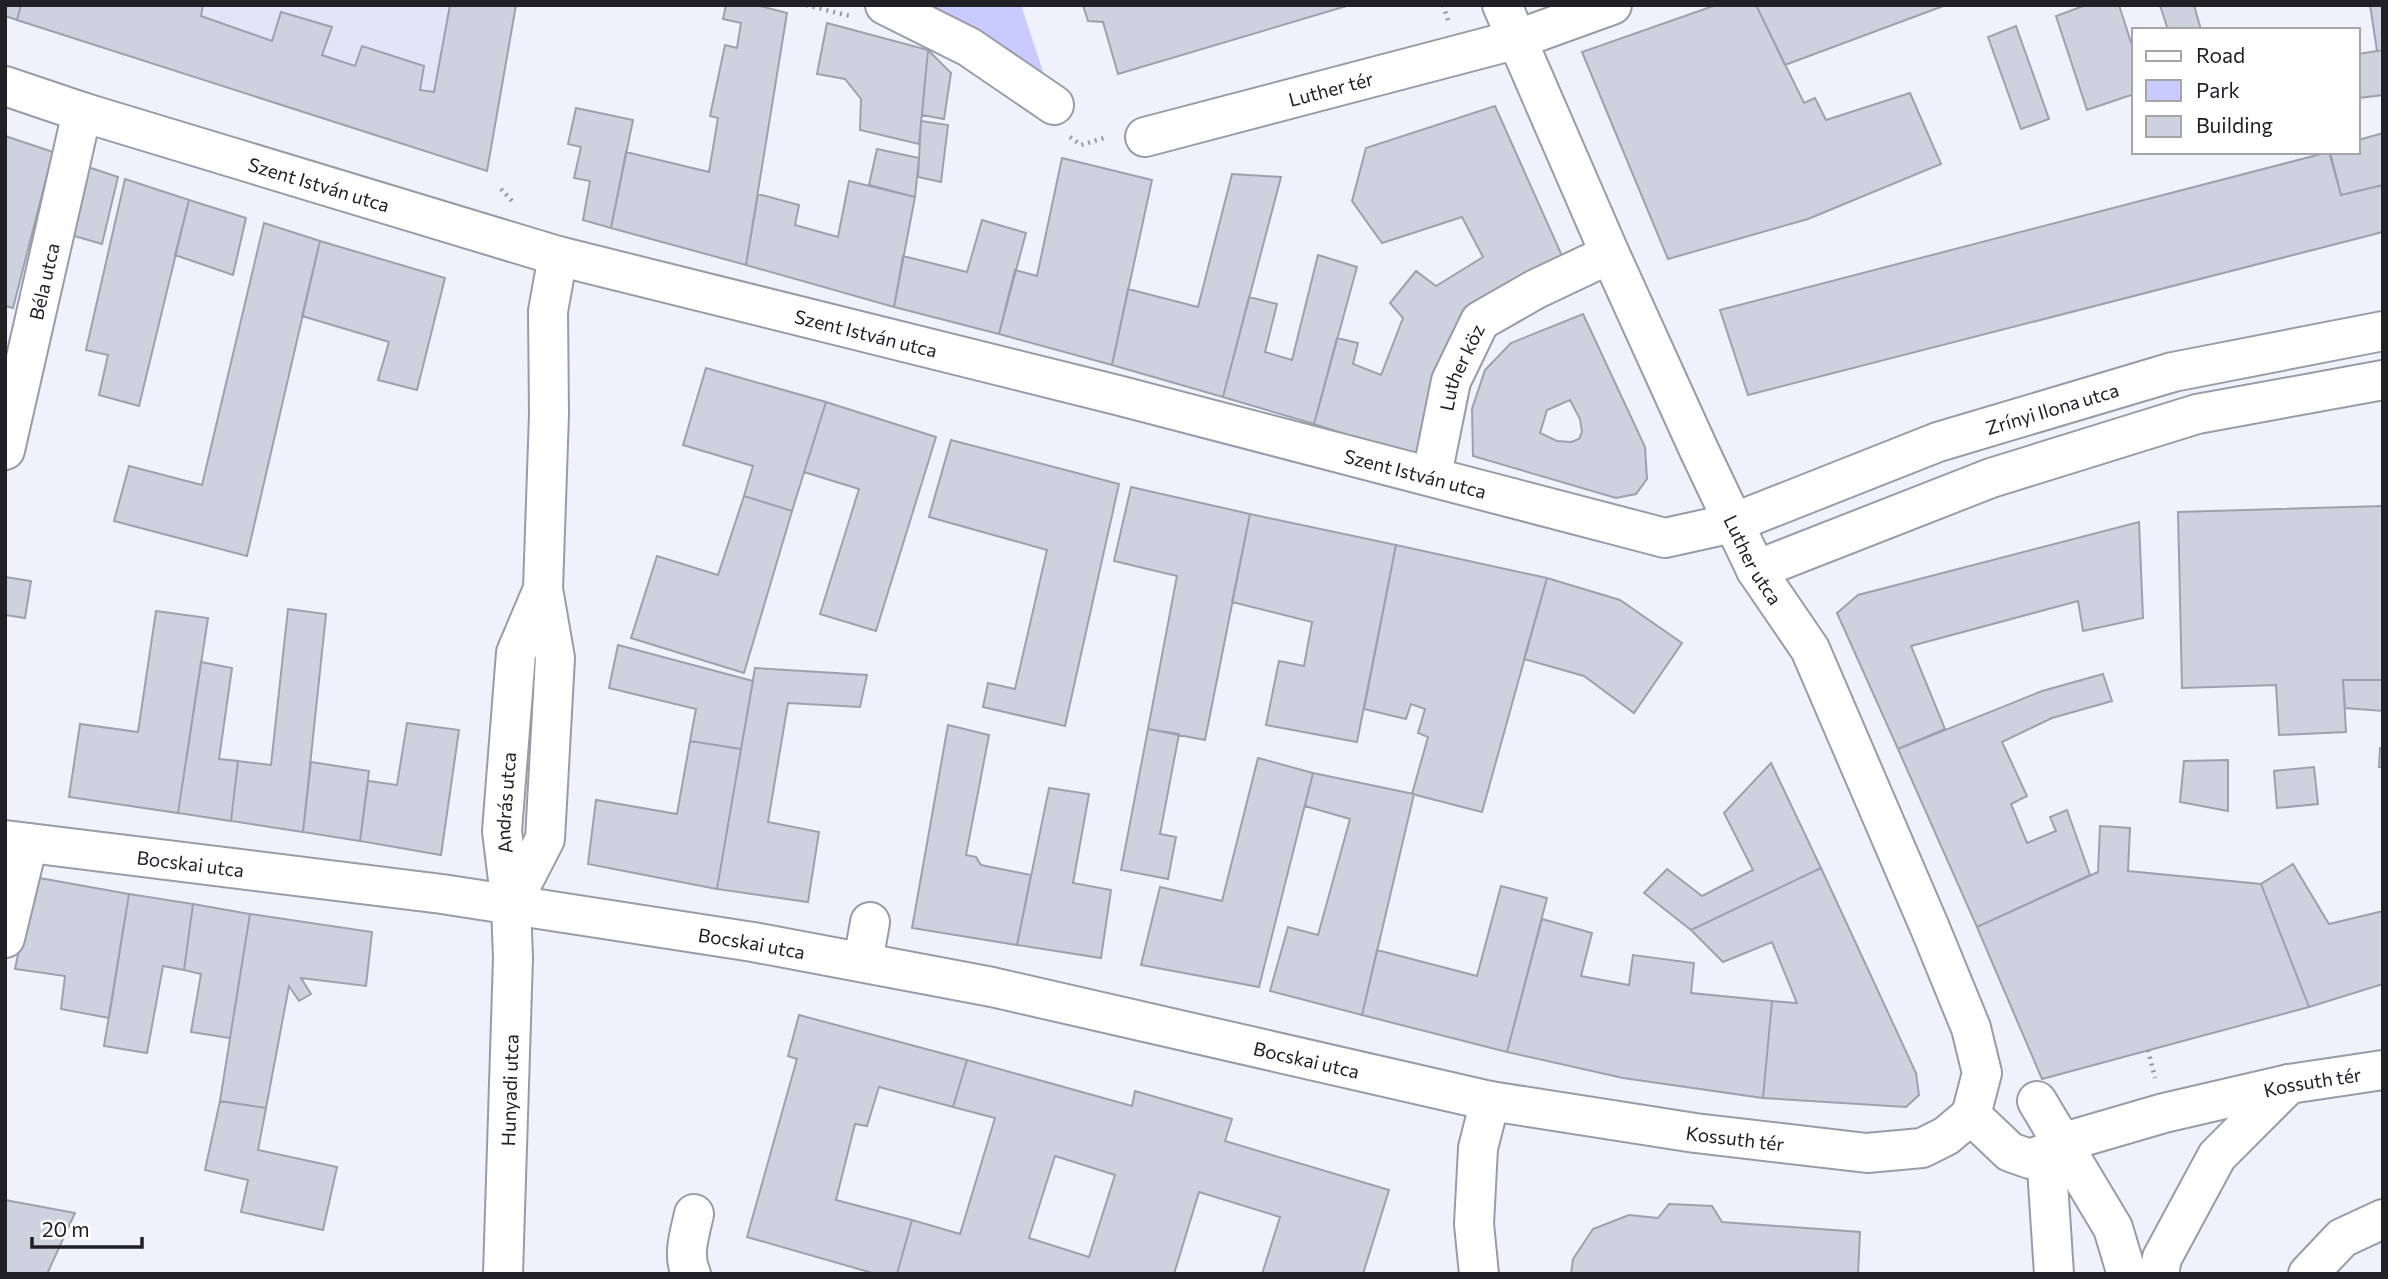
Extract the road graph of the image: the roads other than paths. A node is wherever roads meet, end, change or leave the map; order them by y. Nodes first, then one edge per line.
1 (1502, 5) edge
2 (1612, 5) edge
3 (872, 12) edge
4 (1518, 39) junction
5 (5, 86) edge
6 (82, 112) junction
7 (1062, 121) road end
8 (1131, 136) road end
9 (1610, 254) junction
10 (558, 256) junction
11 (2383, 331) edge
12 (2383, 380) edge
13 (5, 450) edge
14 (1432, 475) junction
15 (1733, 523) junction
16 (1756, 570) junction
17 (17, 842) edge
18 (511, 905) junction
19 (870, 922) dead end
20 (5, 938) edge
21 (863, 962) junction
22 (2383, 1070) edge
23 (2289, 1084) junction
24 (1490, 1101) junction
25 (2037, 1101) dead end
26 (1971, 1115) junction
27 (2054, 1148) junction
28 (694, 1214) dead end
29 (2383, 1219) edge
30 (503, 1274) edge
31 (691, 1274) edge
32 (1479, 1274) edge
33 (2054, 1274) edge
34 (2125, 1274) edge
35 (2159, 1274) edge
36 (2308, 1274) edge

1 - 4 street, Luther utca
2 - 4 street, Luther tér
3 - 7 street
4 - 8 street, Luther tér
4 - 9 street, Luther utca
5 - 6 street, Szent István utca
6 - 10 street, Szent István utca
6 - 13 street, Béla utca
9 - 14 street, Luther köz
9 - 15 street, Luther utca
10 - 14 street, Szent István utca
10 - 18 street, András utca
11 - 15 street, Zrínyi Ilona utca
12 - 16 street
14 - 15 street, Szent István utca
15 - 16 street, Luther utca
16 - 26 street, Luther utca
17 - 18 street, Bocskai utca
17 - 20 street
18 - 21 street, Bocskai utca
18 - 30 street, Hunyadi utca
19 - 21 street
21 - 24 street, Bocskai utca
22 - 23 street, Kossuth tér
23 - 27 street, Kossuth tér
23 - 35 street
24 - 26 street, Kossuth tér
24 - 32 street
25 - 27 street
26 - 27 street, Kossuth tér
27 - 33 street
27 - 34 street
28 - 31 street
29 - 36 street

